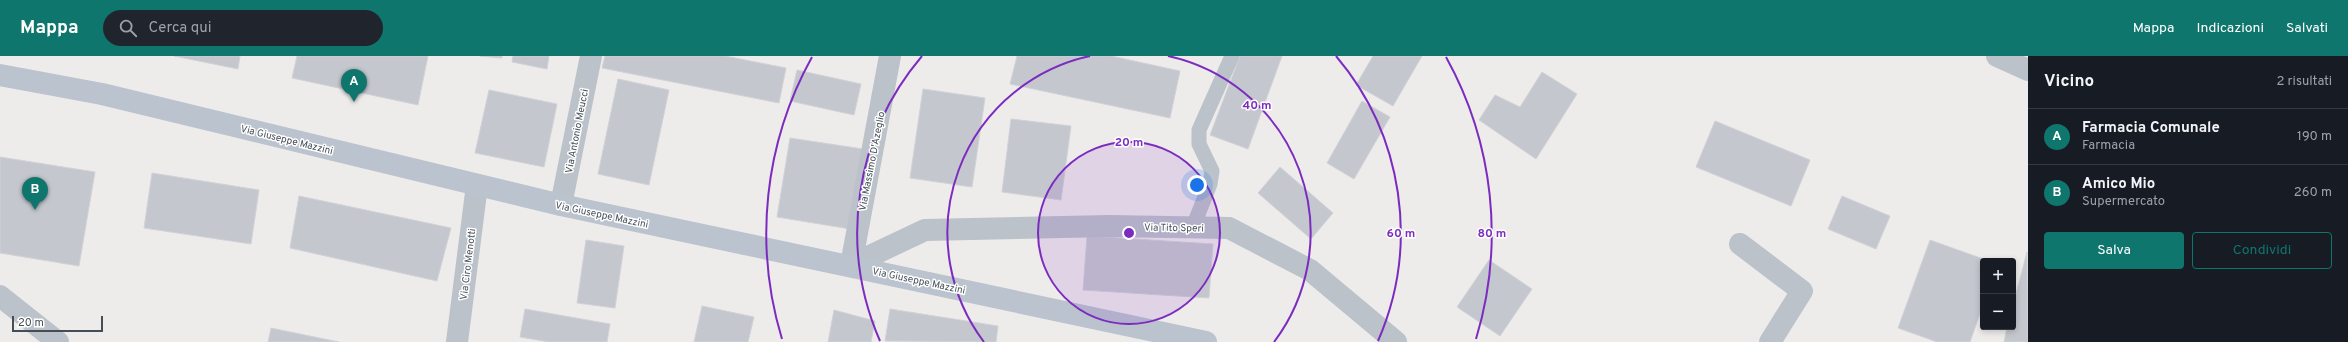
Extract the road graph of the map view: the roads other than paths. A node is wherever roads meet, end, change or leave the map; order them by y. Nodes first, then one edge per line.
1 (591, 56) edge
2 (890, 56) edge
3 (1232, 56) edge
4 (1997, 56) edge
5 (2028, 70) edge
6 (0, 75) edge
7 (477, 185) junction
8 (561, 205) junction
9 (1192, 227) junction
10 (1740, 244) dead end
11 (851, 265) junction
12 (0, 296) edge
13 (58, 342) edge
14 (457, 342) edge
15 (1206, 342) edge
16 (1396, 342) edge
17 (1770, 342) edge

1 - 8 street, Via Antonio Meucci
2 - 11 street, Via Massimo D'Azeglio
3 - 9 lane
4 - 5 street
6 - 7 main road, Via Giuseppe Mazzini
7 - 8 main road, Via Giuseppe Mazzini
7 - 14 street, Via Ciro Menotti
8 - 11 main road, Via Giuseppe Mazzini
9 - 11 street, Via Tito Speri
9 - 16 street, Via Tito Speri
10 - 17 street
11 - 15 main road, Via Giuseppe Mazzini
12 - 13 street

